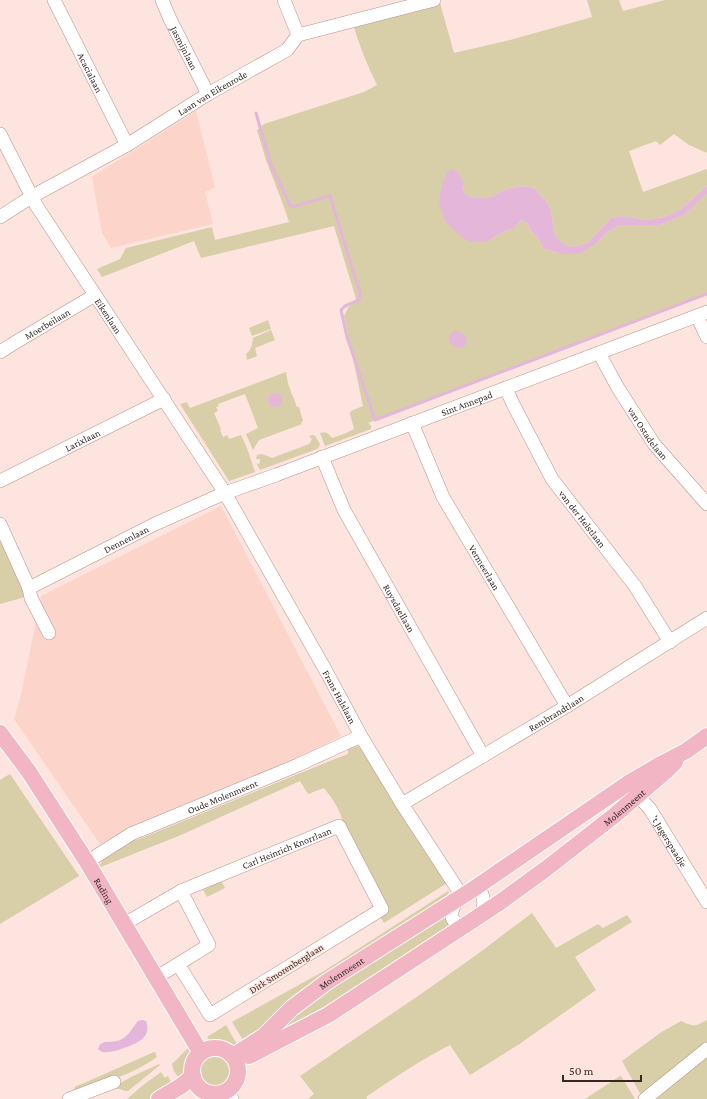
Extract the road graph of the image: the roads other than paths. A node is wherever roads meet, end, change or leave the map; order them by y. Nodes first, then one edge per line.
1 (54, 0) edge
2 (162, 0) edge
3 (284, 0) edge
4 (434, 0) edge
5 (394, 5) edge
6 (298, 35) junction
7 (208, 94) junction
8 (0, 134) edge
9 (127, 144) junction
10 (31, 197) junction
11 (0, 217) edge
12 (95, 295) junction
13 (702, 314) edge
14 (707, 337) edge
15 (0, 352) edge
16 (600, 353) junction
17 (506, 388) junction
18 (164, 399) junction
19 (412, 423) junction
20 (322, 457) junction
21 (0, 481) edge
22 (225, 493) junction
23 (707, 504) edge
24 (0, 524) edge
25 (29, 588) junction
26 (707, 618) edge
27 (49, 633) dead end
28 (670, 642) junction
29 (567, 706) junction
30 (0, 733) edge
31 (361, 736) junction
32 (707, 736) edge
33 (686, 751) junction
34 (483, 756) junction
35 (627, 784) junction
36 (638, 796) junction
37 (402, 804) junction
38 (87, 862) junction
39 (365, 876) joint
40 (181, 891) junction
41 (463, 895) junction
42 (707, 902) edge
43 (481, 915) junction
44 (131, 920) dead end
45 (465, 926) junction
46 (178, 964) junction
47 (157, 977) junction
48 (707, 1049) edge
49 (201, 1053) junction
50 (235, 1060) junction
51 (195, 1081) junction
52 (114, 1082) dead end
53 (230, 1095) edge
54 (69, 1099) edge
55 (159, 1099) edge
56 (176, 1099) edge
57 (645, 1099) edge

1 - 9 street, Acacialaan
2 - 7 street, Jasmijnlaan
3 - 6 street
4 - 5 street
5 - 6 street
6 - 7 street, Laan van Eikenrode
7 - 9 street, Laan van Eikenrode
8 - 10 street, Eikenlaan
9 - 10 street, Laan van Eikenrode
10 - 11 street, Laan van Eikenrode
10 - 12 street, Eikenlaan
12 - 15 street, Moerbeilaan
12 - 18 street, Eikenlaan
13 - 14 street
13 - 16 street, Sint Annepad
16 - 17 street, Sint Annepad
16 - 23 street, van Ostadelaan
17 - 19 street, Sint Annepad
17 - 28 street, van der Helstlaan
18 - 21 street, Larixlaan
18 - 22 street, Eikenlaan
19 - 20 street, Sint Annepad
19 - 29 street, Vermeerlaan
20 - 22 street, Sint Annepad
20 - 34 street, Ruysdaellaan
22 - 25 street, Dennenlaan
22 - 31 street, Frans Halslaan
24 - 25 street
25 - 27 street
26 - 28 street, Rembrandtlaan
28 - 29 street, Rembrandtlaan
29 - 34 street, Rembrandtlaan
30 - 38 main road, Rading
31 - 37 street, Frans Halslaan
31 - 38 street, Oude Molenmeent
32 - 33 main road, Molenmeent
33 - 35 main road, Molenmeent
33 - 36 main road, Molenmeent
34 - 37 street, Rembrandtlaan
35 - 36 street, 't Jagerspaadje
35 - 41 main road, Molenmeent
36 - 42 street, 't Jagerspaadje
36 - 43 main road, Molenmeent
37 - 41 street, Frans Halslaan
38 - 47 main road, Rading
39 - 40 street, Carl Heinrich Knorrlaan
39 - 46 street, Dirk Smorenberglaan
40 - 44 street, Carl Heinrich Knorrlaan
40 - 46 street
41 - 43 street
41 - 45 street
41 - 50 main road, Molenmeent
43 - 45 main road, Molenmeent
45 - 50 main road, Molenmeent
46 - 47 street
47 - 49 main road, Rading
48 - 57 street
49 - 50 main road
49 - 51 main road
50 - 53 main road
51 - 53 main road
51 - 55 main road
51 - 56 main road
52 - 54 street

